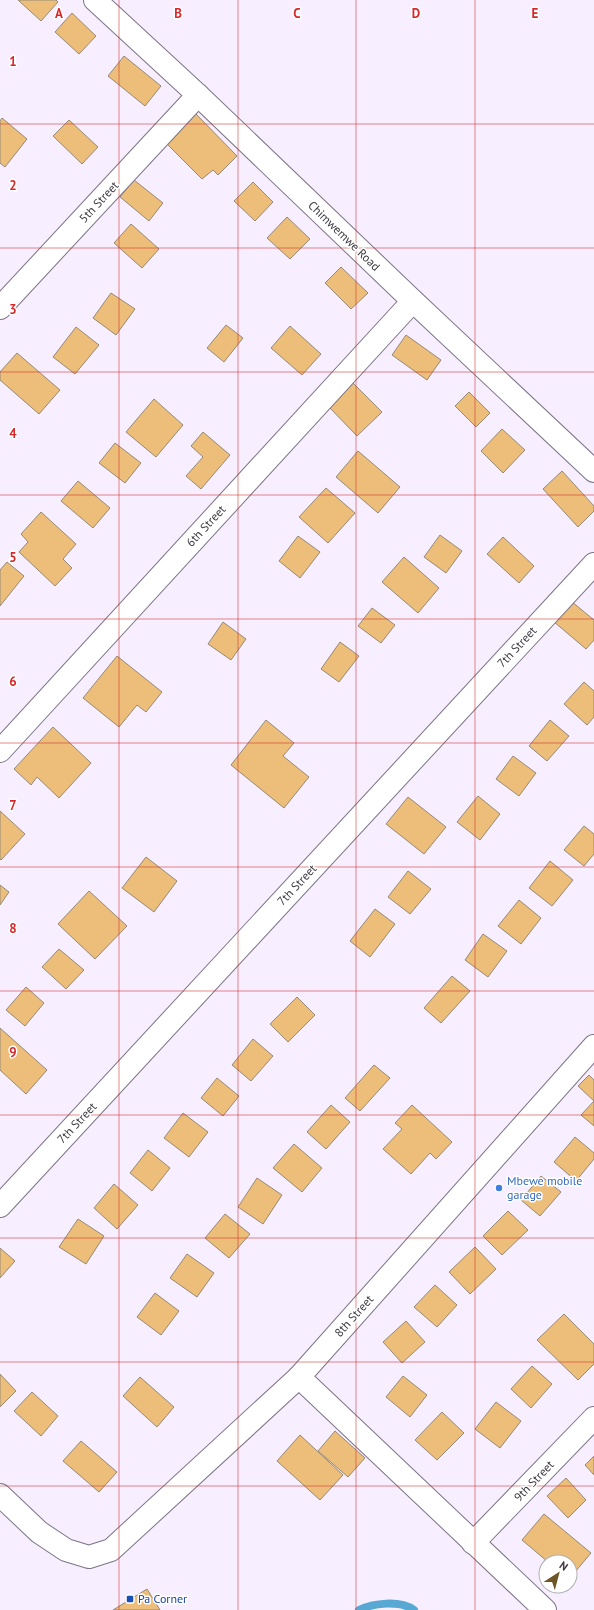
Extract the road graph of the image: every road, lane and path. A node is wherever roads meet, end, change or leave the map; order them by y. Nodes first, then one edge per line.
1 (96, 0) edge
2 (198, 95) junction
3 (412, 301) junction
4 (0, 308) edge
5 (594, 471) edge
6 (594, 564) edge
7 (0, 751) edge
8 (594, 1046) edge
9 (0, 1206) edge
10 (299, 1377) junction
11 (594, 1418) edge
12 (0, 1495) edge
13 (473, 1543) junction
14 (545, 1610) edge

1 - 2 street, Chimwemwe Road
2 - 3 street, Chimwemwe Road
2 - 4 street, 5th Street
3 - 5 street, Chimwemwe Road
3 - 7 street, 6th Street
6 - 9 street, 7th Street
8 - 10 street, 8th Street
10 - 12 street, 8th Street
10 - 13 street
11 - 13 street, 9th Street
13 - 14 street

